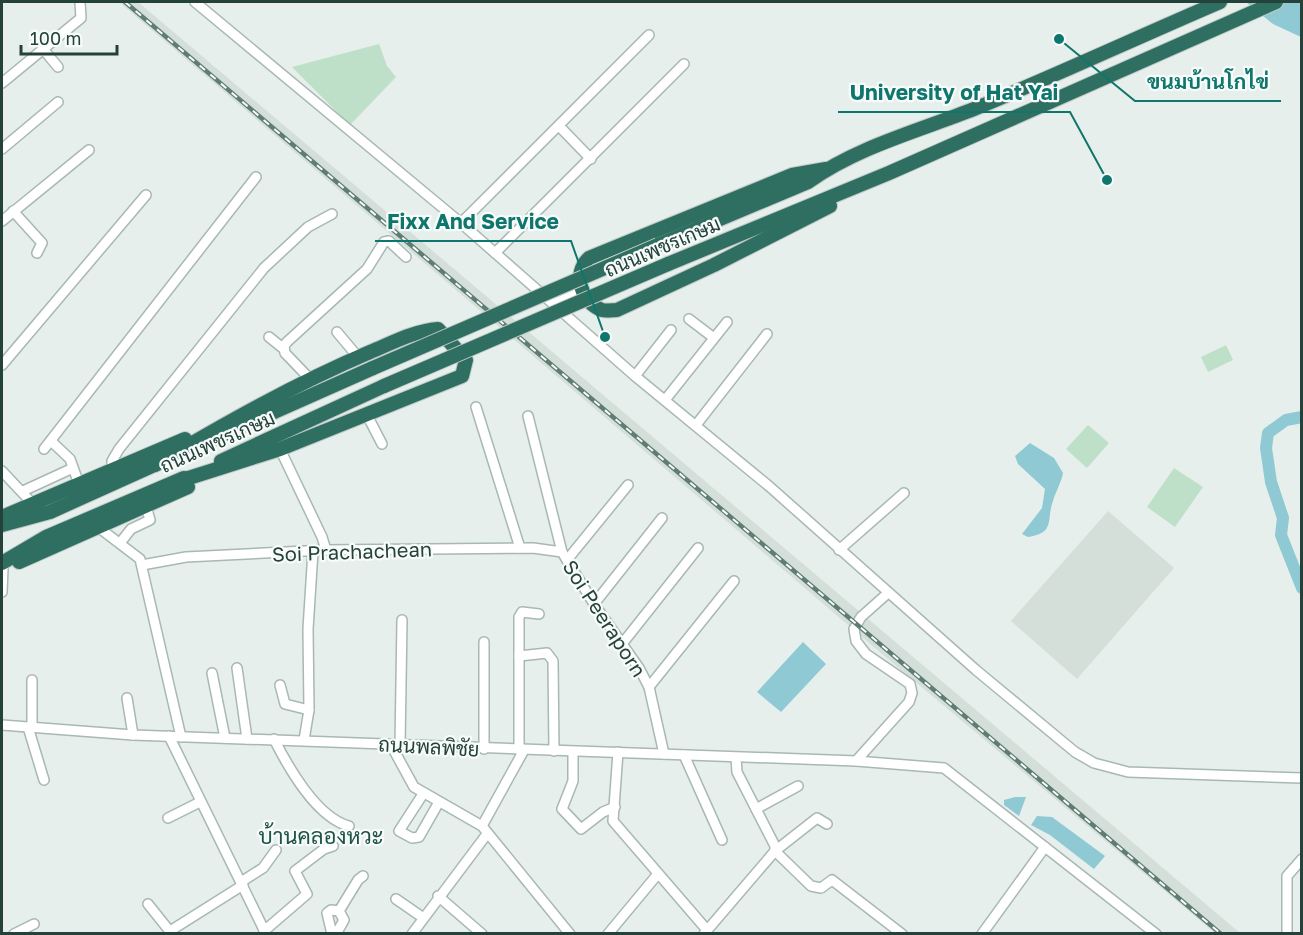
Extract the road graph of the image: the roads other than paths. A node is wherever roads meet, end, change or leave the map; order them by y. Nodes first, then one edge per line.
1 (80, 2) edge
2 (195, 2) edge
3 (1220, 2) edge
4 (1276, 2) edge
5 (649, 35) dead end
6 (43, 49) junction
7 (684, 63) dead end
8 (58, 67) dead end
9 (2, 83) edge
10 (58, 102) dead end
11 (559, 126) junction
12 (2, 149) edge
13 (89, 150) dead end
14 (591, 159) junction
15 (826, 169) junction
16 (890, 173) junction
17 (256, 177) dead end
18 (146, 195) dead end
19 (13, 211) junction
20 (332, 214) dead end
21 (2, 221) edge
22 (460, 223) junction
23 (37, 253) dead end
24 (495, 253) junction
25 (406, 256) dead end
26 (583, 291) junction
27 (555, 303) junction
28 (689, 319) dead end
29 (727, 322) dead end
30 (671, 330) dead end
31 (337, 332) dead end
32 (767, 334) dead end
33 (269, 337) dead end
34 (714, 338) junction
35 (284, 349) junction
36 (358, 357) junction
37 (2, 365) edge
38 (635, 376) junction
39 (310, 380) junction
40 (665, 400) junction
41 (476, 407) dead end
42 (367, 415) junction
43 (528, 416) dead end
44 (229, 421) junction
45 (696, 425) junction
46 (51, 441) junction
47 (382, 444) dead end
48 (44, 449) dead end
49 (280, 449) junction
50 (242, 462) junction
51 (155, 465) junction
52 (73, 468) junction
53 (112, 469) junction
54 (2, 471) edge
55 (176, 482) junction
56 (79, 484) junction
57 (628, 485) dead end
58 (23, 491) junction
59 (904, 493) dead end
60 (32, 503) junction
61 (146, 506) junction
62 (50, 512) junction
63 (2, 517) edge
64 (662, 518) dead end
65 (2, 525) edge
66 (98, 527) junction
67 (2, 533) edge
68 (120, 543) junction
69 (520, 548) junction
70 (698, 548) dead end
71 (326, 550) junction
72 (839, 550) junction
73 (313, 551) junction
74 (564, 556) junction
75 (2, 564) edge
76 (142, 565) junction
77 (734, 581) dead end
78 (2, 592) edge
79 (888, 593) junction
80 (594, 604) junction
81 (539, 614) dead end
82 (402, 620) dead end
83 (484, 642) dead end
84 (622, 644) junction
85 (519, 656) junction
86 (237, 669) dead end
87 (212, 673) dead end
88 (32, 680) dead end
89 (280, 685) dead end
90 (649, 687) junction
91 (127, 698) dead end
92 (309, 710) junction
93 (2, 725) edge
94 (30, 727) junction
95 (133, 735) junction
96 (169, 736) junction
97 (181, 737) junction
98 (225, 738) junction
99 (246, 739) junction
100 (274, 739) junction
101 (304, 740) junction
102 (396, 745) junction
103 (484, 749) junction
104 (522, 750) junction
105 (554, 751) junction
106 (573, 752) junction
107 (618, 752) junction
108 (664, 754) junction
109 (684, 755) junction
110 (736, 758) junction
111 (856, 761) junction
112 (1302, 778) edge
113 (44, 780) dead end
114 (798, 786) dead end
115 (423, 794) junction
116 (200, 802) junction
117 (439, 802) junction
118 (615, 807) junction
119 (756, 809) junction
120 (168, 818) dead end
121 (827, 824) dead end
122 (350, 825) dead end
123 (485, 830) junction
124 (722, 840) dead end
125 (333, 846) dead end
126 (1045, 847) junction
127 (276, 850) dead end
128 (776, 851) junction
129 (1302, 859) edge
130 (657, 875) junction
131 (363, 876) dead end
132 (242, 883) junction
133 (438, 896) junction
134 (396, 899) dead end
135 (148, 904) dead end
136 (339, 910) junction
137 (422, 917) junction
138 (34, 924) dead end
139 (171, 932) edge
140 (265, 932) edge
141 (705, 932) edge
142 (14, 933) edge
143 (332, 933) edge
144 (336, 933) edge
145 (412, 933) edge
146 (482, 933) edge
147 (570, 933) edge
148 (608, 933) edge
149 (902, 933) edge
150 (982, 933) edge
151 (1156, 933) edge
152 (1287, 933) edge

1 - 6 street
2 - 22 street
3 - 15 highway, ถนนเพชรเกษม
4 - 16 highway, ถนนเพชรเกษม
5 - 11 street
6 - 8 street
6 - 9 street
7 - 14 street
10 - 12 street
11 - 14 street
11 - 22 street
13 - 19 street
14 - 24 street
15 - 26 highway
15 - 51 highway, ถนนเพชรเกษม, bridge
16 - 26 highway
16 - 55 highway, ถนนเพชรเกษม, bridge
17 - 46 street
18 - 37 street
19 - 21 street
19 - 23 street
20 - 53 street
22 - 24 street
24 - 27 street
25 - 35 street
26 - 27 street
27 - 38 street
28 - 34 street
29 - 34 street
30 - 38 street
31 - 36 street
32 - 45 street
33 - 35 street
34 - 40 street
35 - 39 street
36 - 39 highway
36 - 42 highway
38 - 40 street
39 - 44 highway
40 - 45 street
41 - 69 street
42 - 47 street
42 - 49 highway
43 - 74 street, Soi Peeraporn
44 - 51 highway
44 - 53 highway
45 - 72 street
46 - 48 street
46 - 52 street
49 - 50 highway
49 - 71 street
50 - 55 highway
50 - 61 highway
51 - 62 highway, ถนนเพชรเกษม
52 - 56 street
52 - 58 street
53 - 56 highway
54 - 58 street
55 - 75 highway, ถนนเพชรเกษม
56 - 60 highway
57 - 74 street
58 - 60 street
59 - 72 street
60 - 63 highway
61 - 66 highway
61 - 68 street
62 - 65 highway, ถนนเพชรเกษม
62 - 67 highway
64 - 80 street
66 - 68 street
66 - 75 highway
68 - 76 street
69 - 71 street, Soi Prachachean
69 - 74 street, Soi Prachachean
70 - 84 street
71 - 73 street, Soi Prachachean
72 - 79 street
73 - 76 street, Soi Prachachean
73 - 92 street
74 - 80 street, Soi Peeraporn
75 - 78 street
76 - 97 street
77 - 90 street
79 - 111 street
79 - 112 street
80 - 84 street, Soi Peeraporn
81 - 85 street
82 - 102 street
83 - 103 street
84 - 90 street, Soi Peeraporn
85 - 104 street
85 - 105 street
86 - 99 street
87 - 98 street
88 - 94 street
89 - 92 street
90 - 108 street, Soi Peeraporn
91 - 95 street
92 - 101 street
93 - 94 street, ถนนพลพิชัย
94 - 95 street, ถนนพลพิชัย
94 - 113 street
95 - 96 street, ถนนพลพิชัย
96 - 97 street, ถนนพลพิชัย
96 - 116 street
97 - 98 street, ถนนพลพิชัย
98 - 99 street, ถนนพลพิชัย
99 - 100 street, ถนนพลพิชัย
100 - 101 street, ถนนพลพิชัย
100 - 122 street
101 - 102 street, ถนนพลพิชัย
102 - 103 street, ถนนพลพิชัย
102 - 115 street
103 - 104 street, ถนนพลพิชัย
104 - 105 street, ถนนพลพิชัย
104 - 123 street
105 - 106 street, ถนนพลพิชัย
106 - 107 street, ถนนพลพิชัย
106 - 118 street
107 - 108 street, ถนนพลพิชัย
107 - 118 street
108 - 109 street, ถนนพลพิชัย
109 - 110 street, ถนนพลพิชัย
109 - 124 street
110 - 111 street, ถนนพลพิชัย
110 - 119 street
111 - 126 street, ถนนพลพิชัย
114 - 119 street
115 - 117 street
115 - 117 street
116 - 120 street
116 - 132 street
117 - 123 street
118 - 130 street
119 - 128 street
121 - 128 street
123 - 133 street
123 - 147 street
125 - 140 street
126 - 150 street
126 - 151 street, ถนนพลพิชัย
127 - 132 street
128 - 141 street
128 - 149 street
129 - 152 street
130 - 141 street
130 - 148 street
131 - 136 street
132 - 139 street
132 - 140 street
133 - 137 street
133 - 146 street
134 - 137 street
135 - 139 street
136 - 143 street
136 - 144 street
137 - 145 street
138 - 142 street

